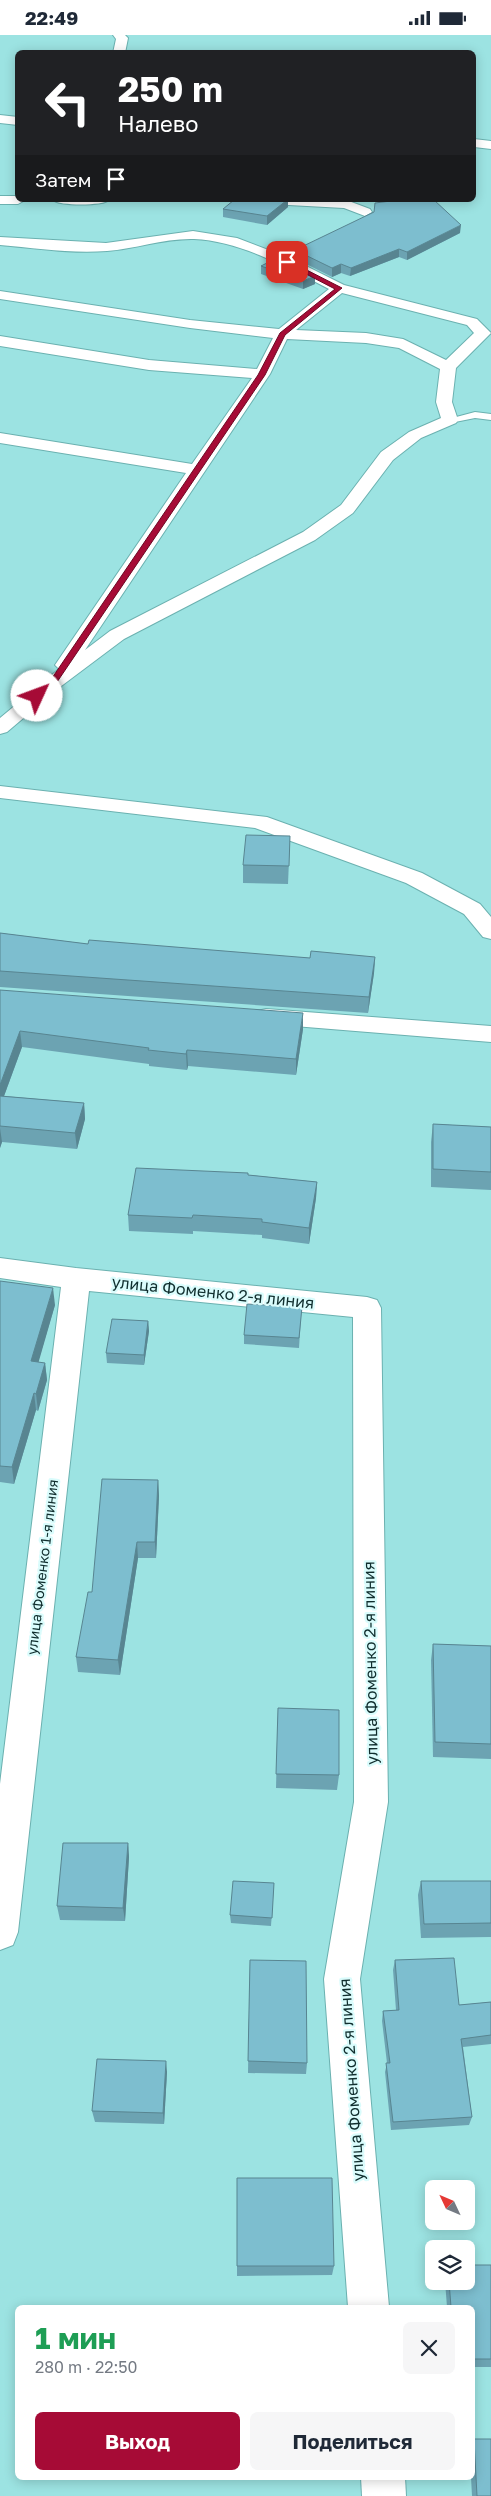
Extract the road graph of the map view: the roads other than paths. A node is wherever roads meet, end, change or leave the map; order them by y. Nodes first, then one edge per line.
1 (119, 35) edge
2 (120, 50) edge
3 (0, 119) edge
4 (15, 121) edge
5 (476, 143) edge
6 (491, 145) edge
7 (0, 199) edge
8 (15, 200) edge
9 (308, 202) edge
10 (365, 212) dead end
11 (0, 241) edge
12 (339, 288) junction
13 (0, 295) edge
14 (282, 334) junction
15 (0, 341) edge
16 (448, 367) junction
17 (262, 375) junction
18 (491, 417) edge
19 (450, 420) junction
20 (0, 439) edge
21 (196, 470) junction
22 (52, 683) junction
23 (0, 728) edge
24 (0, 792) edge
25 (491, 932) edge
26 (246, 1015) edge
27 (491, 1034) edge
28 (0, 1268) edge
29 (76, 1279) junction
30 (0, 1932) edge
31 (369, 2305) edge
32 (383, 2480) edge
33 (384, 2496) edge

1 - 2 street
3 - 4 street
5 - 6 street
7 - 8 street
9 - 10 street
11 - 12 street
12 - 14 street
12 - 16 street
13 - 14 street
14 - 16 street
14 - 17 street
15 - 17 street
16 - 19 street
17 - 21 street
18 - 19 lane
19 - 22 street
20 - 21 street
21 - 22 street
22 - 23 street
24 - 25 street
26 - 27 street
28 - 29 street
29 - 30 street, улица Фоменко 1-я линия
29 - 31 street, улица Фоменко 2-я линия
32 - 33 street

